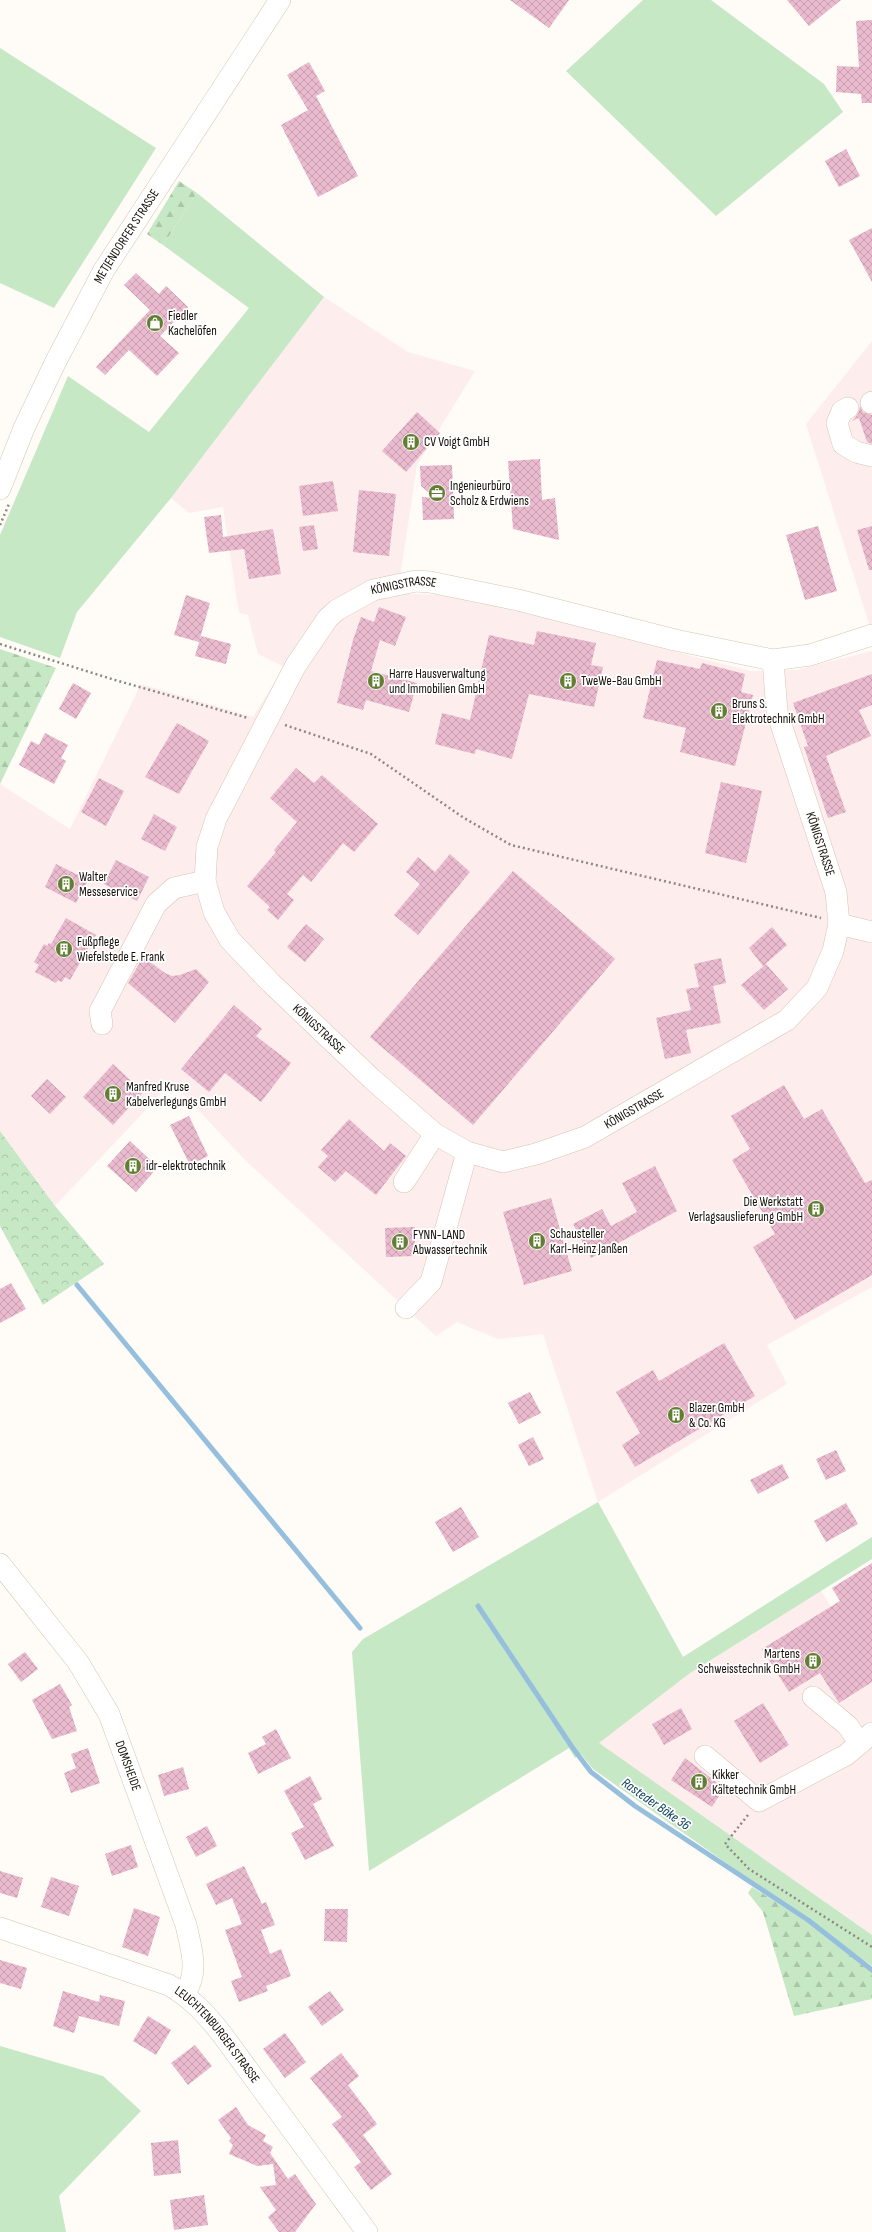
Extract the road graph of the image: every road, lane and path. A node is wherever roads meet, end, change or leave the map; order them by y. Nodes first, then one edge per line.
1 (280, 0) edge
2 (848, 408) dead end
3 (872, 456) edge
4 (0, 489) edge
5 (872, 635) edge
6 (0, 644) edge
7 (773, 660) junction
8 (272, 722) junction
9 (205, 881) junction
10 (839, 924) junction
11 (872, 932) edge
12 (102, 1024) dead end
13 (435, 1134) junction
14 (467, 1152) junction
15 (404, 1182) dead end
16 (406, 1308) dead end
17 (0, 1564) edge
18 (813, 1697) dead end
19 (866, 1738) edge
20 (705, 1756) dead end
21 (759, 1801) junction
22 (0, 1928) edge
23 (872, 1947) edge
24 (184, 1994) junction
25 (367, 2232) edge

1 - 4 street, METJENDORFER STRASSE
2 - 3 street
5 - 7 street, KÖNIGSTRASSE
6 - 8 path
7 - 8 street, KÖNIGSTRASSE
7 - 10 street, KÖNIGSTRASSE
8 - 9 street, KÖNIGSTRASSE
8 - 10 path
9 - 12 street
9 - 13 street, KÖNIGSTRASSE
10 - 11 street
10 - 14 street, KÖNIGSTRASSE
13 - 14 street, KÖNIGSTRASSE
13 - 15 street
14 - 16 street
17 - 24 street, DOMSHEIDE
18 - 19 street
19 - 21 street
20 - 21 street
21 - 23 path
22 - 24 street, LEUCHTENBURGER STRASSE
24 - 25 street, LEUCHTENBURGER STRASSE

